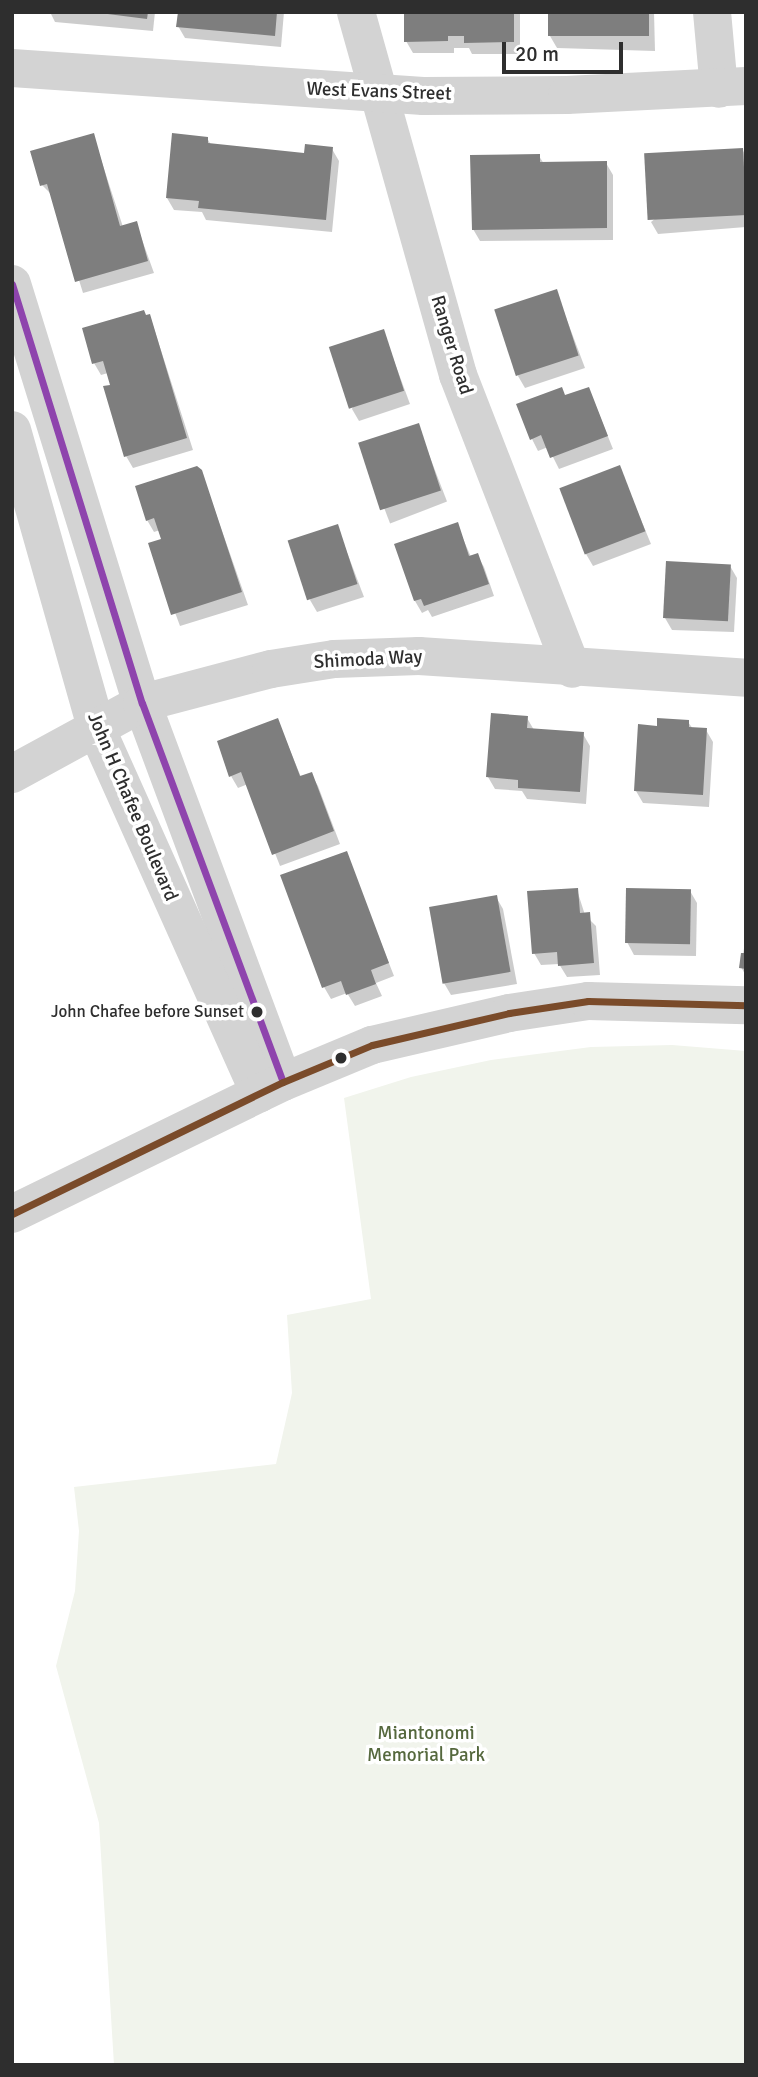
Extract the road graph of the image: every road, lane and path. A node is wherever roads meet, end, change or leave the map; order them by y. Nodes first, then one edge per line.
1 (356, 12) edge
2 (712, 12) edge
3 (12, 68) edge
4 (732, 88) edge
5 (380, 94) junction
6 (12, 284) edge
7 (12, 430) edge
8 (572, 669) junction
9 (746, 678) edge
10 (142, 703) junction
11 (97, 730) junction
12 (12, 774) edge
13 (746, 1005) edge
14 (271, 1087) junction
15 (12, 1214) edge

1 - 5 street, Ranger Road
2 - 4 street
3 - 5 street, West Evans Street
4 - 5 street, West Evans Street
5 - 8 street, Ranger Road
6 - 10 street
7 - 11 street, John H Chafee Boulevard
8 - 9 street, Shimoda Way
8 - 10 street, Shimoda Way
10 - 11 street, Shimoda Way
10 - 14 street
11 - 12 street, Shimoda Way
11 - 14 street, John H Chafee Boulevard
13 - 14 street
14 - 15 street

